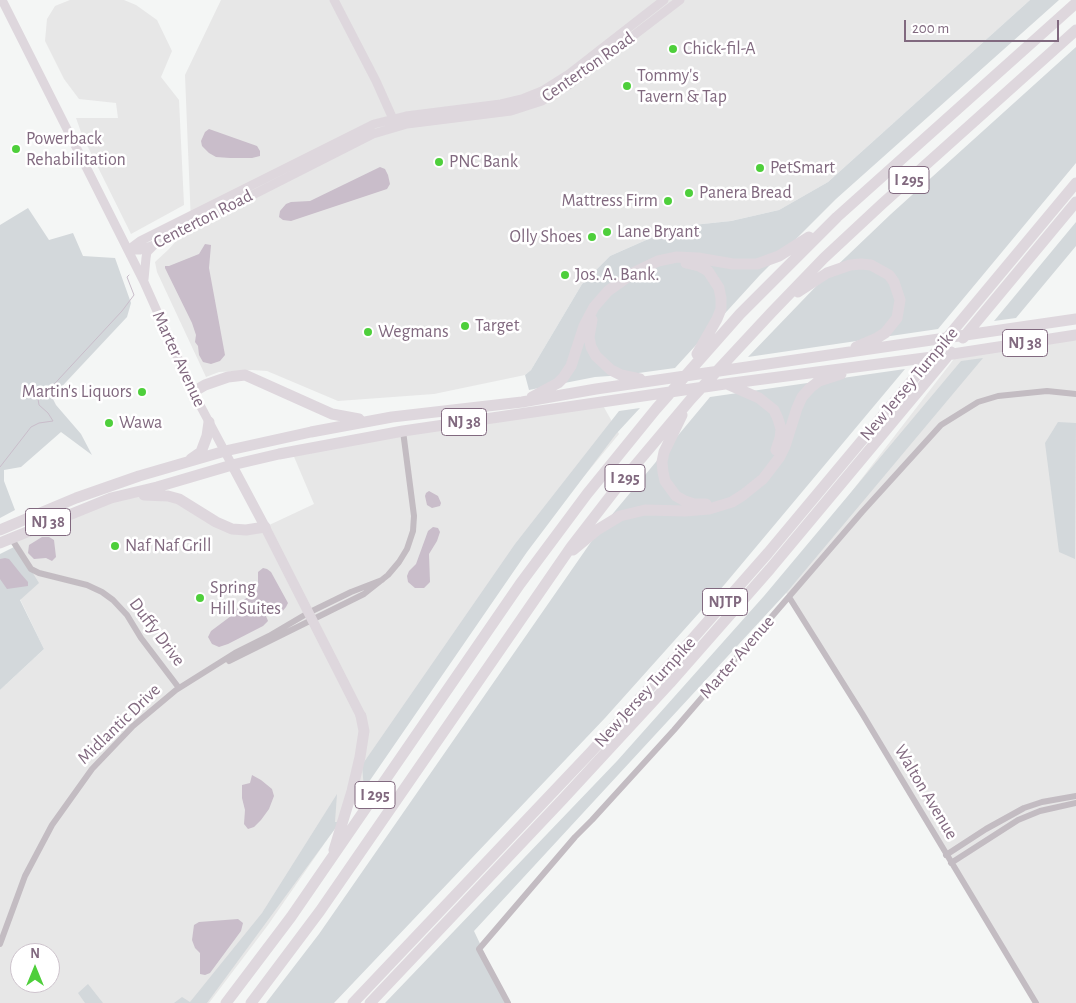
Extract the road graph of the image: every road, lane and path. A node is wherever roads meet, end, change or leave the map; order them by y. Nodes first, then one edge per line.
1 (2, 0) edge
2 (334, 0) edge
3 (664, 0) edge
4 (680, 0) edge
5 (1076, 3) edge
6 (1076, 30) edge
7 (393, 119) junction
8 (1076, 183) edge
9 (1076, 202) edge
10 (837, 217) junction
11 (154, 245) junction
12 (128, 250) junction
13 (144, 282) junction
14 (771, 312) junction
15 (1076, 319) edge
16 (1076, 335) edge
17 (837, 354) junction
18 (863, 366) junction
19 (685, 374) junction
20 (660, 379) junction
21 (725, 384) junction
22 (193, 392) junction
23 (1076, 394) edge
24 (690, 399) junction
25 (522, 402) junction
26 (375, 420) junction
27 (209, 422) junction
28 (404, 431) junction
29 (225, 451) junction
30 (187, 461) junction
31 (232, 465) junction
32 (111, 498) junction
33 (265, 527) junction
34 (0, 530) edge
35 (11, 538) junction
36 (0, 543) edge
37 (562, 559) junction
38 (789, 597) junction
39 (310, 617) junction
40 (179, 688) junction
41 (362, 716) joint
42 (1076, 796) edge
43 (1076, 803) edge
44 (1038, 804) junction
45 (1040, 811) junction
46 (946, 855) junction
47 (330, 860) junction
48 (951, 863) junction
49 (0, 944) edge
50 (226, 1003) edge
51 (251, 1003) edge
52 (353, 1003) edge
53 (370, 1003) edge
54 (508, 1003) edge
55 (1036, 1003) edge

1 - 12 main road, Marter Avenue
2 - 7 main road
3 - 7 main road, Centerton Road
4 - 11 main road, Centerton Road
5 - 10 highway, I 295
6 - 14 highway, I 295
7 - 12 main road, Centerton Road
8 - 52 highway, New Jersey Turnpike / NJTP
9 - 53 highway, New Jersey Turnpike / NJTP
10 - 19 highway, I 295
10 - 25 highway
11 - 12 main road, Centerton Road
11 - 13 main road
12 - 13 main road, Marter Avenue
13 - 22 main road, Marter Avenue
14 - 17 highway
14 - 24 highway, I 295
15 - 17 highway, NJ 38
16 - 18 highway, NJ 38
17 - 20 highway, NJ 38
18 - 21 highway, NJ 38
18 - 37 highway
19 - 20 highway
19 - 47 highway, I 295
20 - 25 highway, NJ 38
21 - 24 highway
21 - 28 highway, NJ 38
22 - 26 highway
22 - 27 main road, Marter Avenue
23 - 38 street, Marter Avenue
24 - 37 highway, I 295
25 - 26 highway, NJ 38
26 - 29 highway, NJ 38
27 - 29 main road, Marter Avenue
27 - 30 highway
28 - 31 highway, NJ 38
28 - 39 street, Midlantic Drive
29 - 30 highway, NJ 38
29 - 31 main road, Marter Avenue
30 - 34 highway, NJ 38
31 - 32 highway, NJ 38
31 - 33 main road, Marter Avenue
32 - 33 highway
32 - 35 highway, NJ 38
33 - 39 main road, Marter Avenue
35 - 36 highway, NJ 38
35 - 40 street, Duffy Drive
37 - 51 highway, I 295
38 - 46 street, Walton Avenue
38 - 54 street, Marter Avenue
39 - 40 street, Midlantic Drive
39 - 41 main road, Marter Avenue
40 - 49 street, Midlantic Drive
41 - 47 highway
42 - 44 street
43 - 45 street
44 - 45 street
44 - 46 street
45 - 48 street
46 - 48 street, Walton Avenue
47 - 50 highway, I 295
48 - 55 street, Walton Avenue

